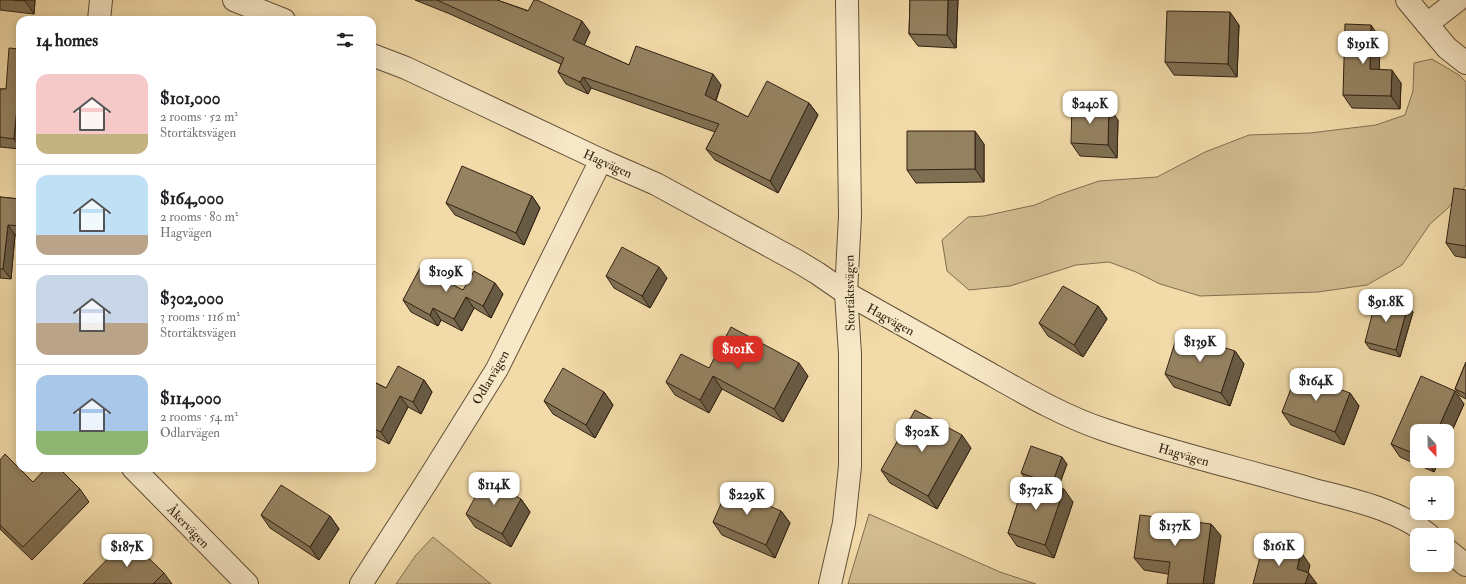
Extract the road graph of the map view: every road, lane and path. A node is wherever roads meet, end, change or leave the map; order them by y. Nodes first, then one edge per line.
1 (101, 0) edge
2 (234, 0) edge
3 (847, 0) edge
4 (1407, 0) edge
5 (1458, 0) edge
6 (99, 16) edge
7 (274, 16) edge
8 (1427, 24) junction
9 (376, 57) edge
10 (1466, 63) edge
11 (601, 160) junction
12 (846, 293) junction
13 (137, 472) edge
14 (1417, 528) edge
15 (1454, 556) edge
16 (1466, 566) edge
17 (247, 584) edge
18 (361, 584) edge
19 (830, 584) edge

1 - 6 street
2 - 7 street
3 - 12 street, Stortäktsvägen
4 - 8 street
5 - 8 street
8 - 10 street
9 - 11 street, Hagvägen
11 - 12 street, Hagvägen
11 - 18 street, Odlarvägen
12 - 14 street, Hagvägen
12 - 19 street, Stortäktsvägen
13 - 17 street, Åkervägen
15 - 16 street

